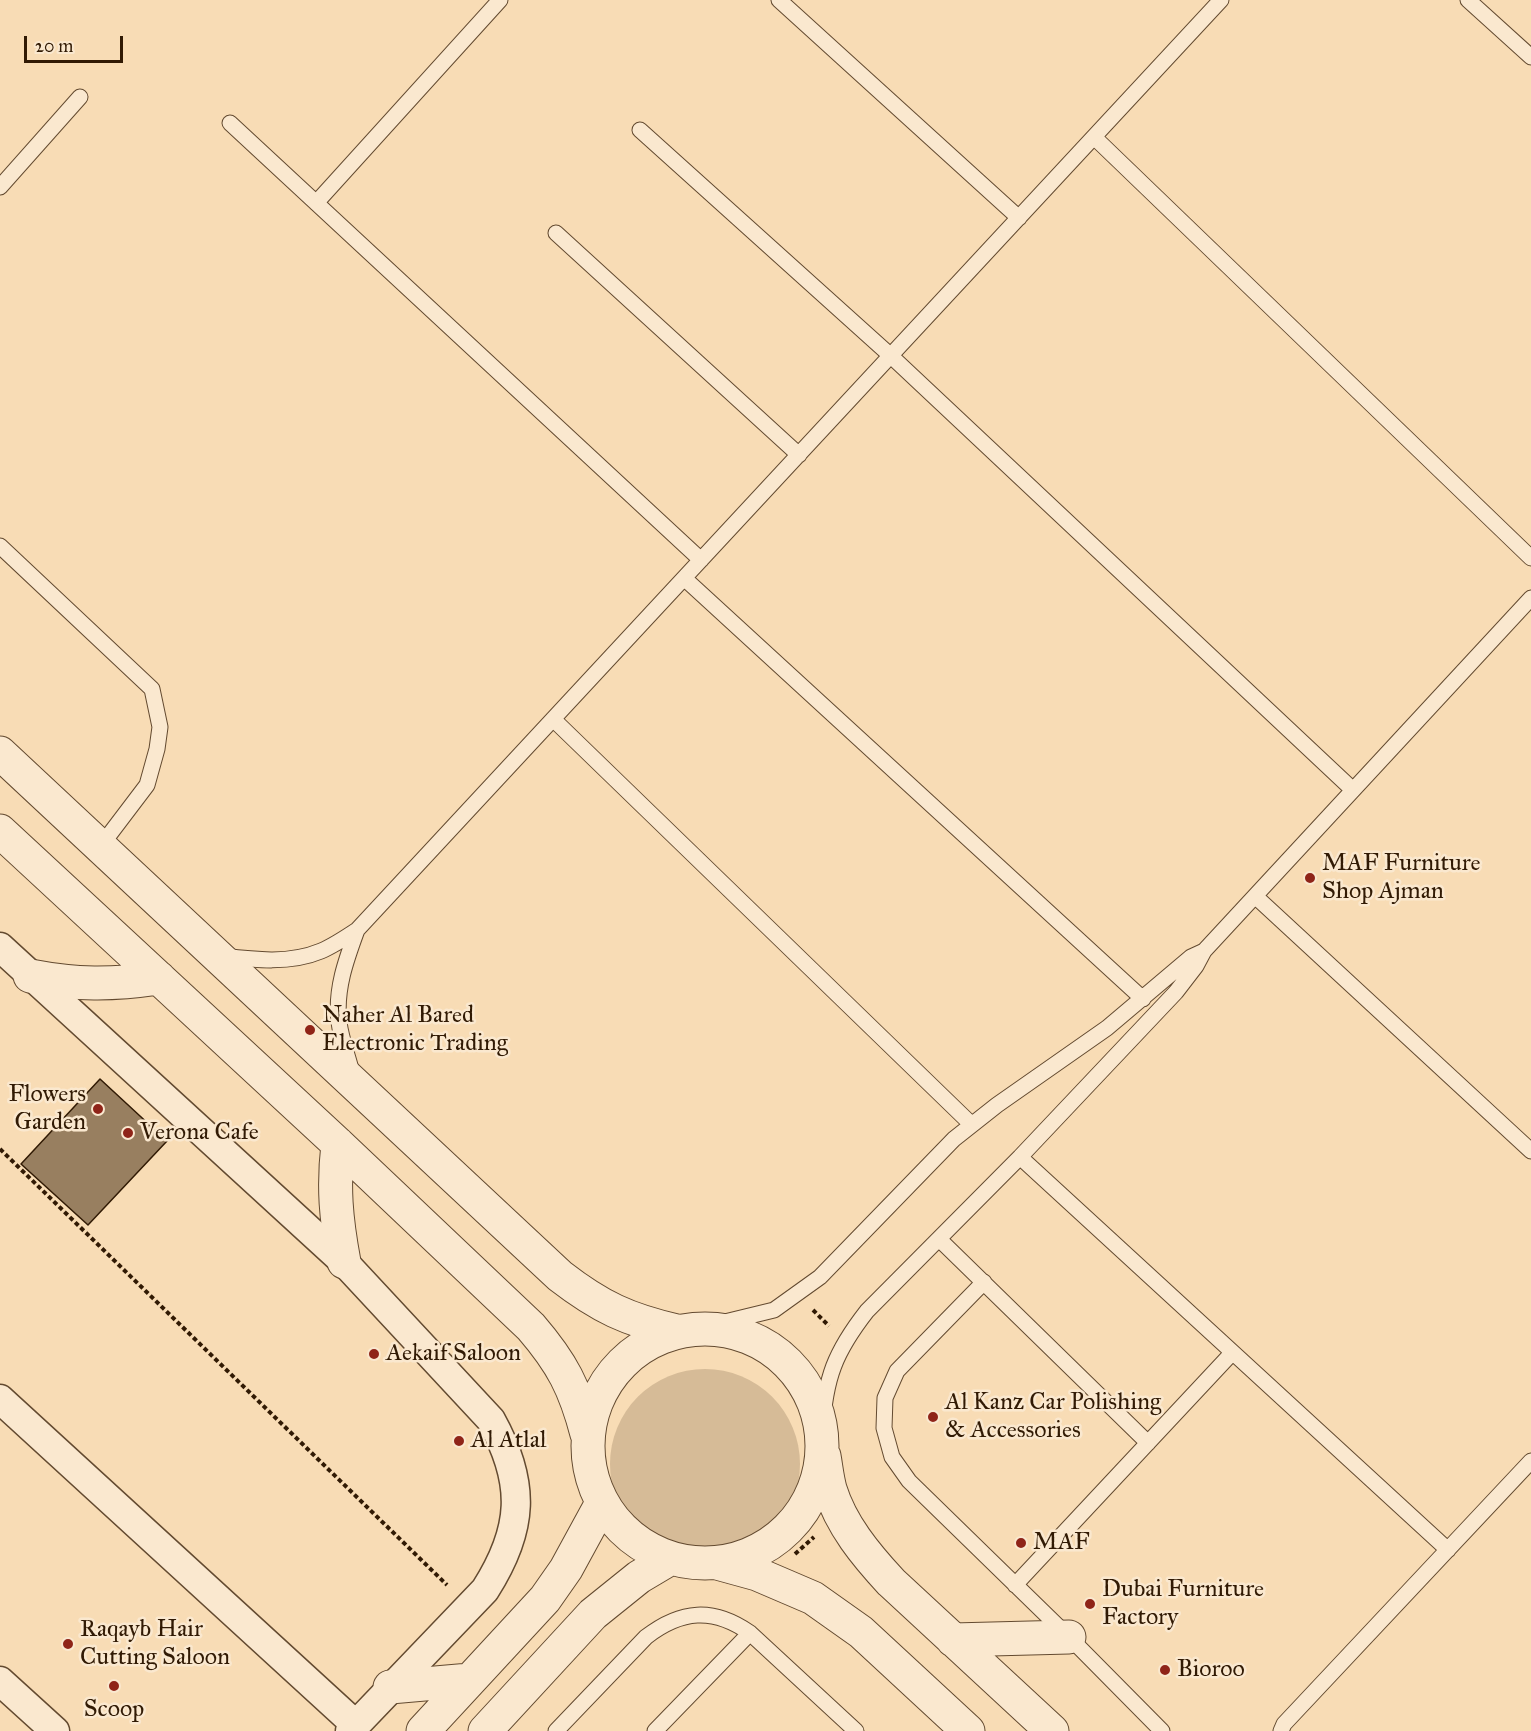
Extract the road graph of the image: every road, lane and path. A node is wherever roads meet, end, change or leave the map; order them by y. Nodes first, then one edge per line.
1 (500, 0) edge
2 (779, 0) edge
3 (1221, 0) edge
4 (1468, 0) edge
5 (1531, 57) edge
6 (80, 97) dead end
7 (230, 123) dead end
8 (640, 130) dead end
9 (1094, 137) junction
10 (0, 187) edge
11 (316, 203) junction
12 (1019, 218) junction
13 (556, 233) dead end
14 (891, 356) junction
15 (799, 454) junction
16 (0, 546) edge
17 (1531, 558) edge
18 (701, 560) junction
19 (684, 578) junction
20 (1531, 598) edge
21 (553, 719) junction
22 (0, 753) edge
23 (1353, 790) junction
24 (0, 831) edge
25 (100, 846) junction
26 (1255, 896) junction
27 (357, 930) junction
28 (0, 947) edge
29 (1204, 951) junction
30 (218, 955) junction
31 (30, 976) junction
32 (159, 978) junction
33 (1143, 999) junction
34 (356, 1085) junction
35 (971, 1124) junction
36 (338, 1144) junction
37 (0, 1149) edge
38 (1531, 1151) edge
39 (1020, 1157) junction
40 (939, 1239) junction
41 (344, 1262) junction
42 (984, 1282) junction
43 (801, 1292) junction
44 (688, 1329) junction
45 (848, 1336) junction
46 (1232, 1353) junction
47 (0, 1399) edge
48 (587, 1434) junction
49 (823, 1441) junction
50 (1148, 1443) junction
51 (1531, 1461) edge
52 (602, 1503) junction
53 (816, 1535) dead end
54 (1448, 1550) junction
55 (793, 1555) dead end
56 (671, 1558) junction
57 (717, 1563) junction
58 (1015, 1585) junction
59 (469, 1606) junction
60 (750, 1633) junction
61 (1069, 1637) junction
62 (953, 1640) junction
63 (470, 1680) junction
64 (0, 1681) edge
65 (390, 1687) junction
66 (1282, 1727) edge
67 (353, 1728) edge
68 (55, 1731) edge
69 (423, 1731) edge
70 (485, 1731) edge
71 (556, 1731) edge
72 (655, 1731) edge
73 (856, 1731) edge
74 (968, 1731) edge
75 (1052, 1731) edge
76 (1162, 1731) edge
77 (1270, 1731) edge

1 - 11 lane
2 - 12 lane
3 - 9 lane
4 - 5 lane
6 - 10 lane
7 - 11 lane
8 - 14 lane
9 - 12 lane
9 - 17 lane
11 - 18 lane
12 - 14 lane
13 - 15 lane
14 - 15 lane
14 - 23 lane
15 - 18 lane
16 - 25 lane
18 - 19 lane
19 - 21 lane
19 - 33 lane
20 - 23 lane
21 - 27 lane
21 - 35 lane
22 - 25 street
23 - 26 lane
24 - 32 street
25 - 30 street
26 - 29 lane
26 - 38 lane
27 - 30 lane
27 - 34 lane
28 - 31 street
29 - 33 lane
29 - 39 lane
30 - 34 street
31 - 32 street
31 - 41 street
32 - 36 street
33 - 35 lane
34 - 44 street
35 - 43 lane
36 - 41 street
36 - 48 street
37 - 59 path
39 - 40 lane
39 - 46 lane
40 - 42 lane
40 - 45 lane
41 - 59 street
42 - 50 lane
42 - 58 lane
43 - 44 lane
43 - 45 path
44 - 48 street
44 - 49 street
45 - 49 lane
46 - 50 lane
46 - 54 lane
47 - 67 street
48 - 52 street
49 - 57 street
49 - 62 street
50 - 58 lane
51 - 54 lane
52 - 56 street
52 - 63 street
53 - 55 path
54 - 66 lane
56 - 57 street
56 - 70 street
57 - 74 street
58 - 61 lane
59 - 65 street
60 - 71 lane
60 - 72 lane
60 - 73 lane
61 - 62 street
61 - 76 lane
62 - 75 street
63 - 65 street
63 - 69 street
64 - 68 street
65 - 67 street
66 - 77 lane

